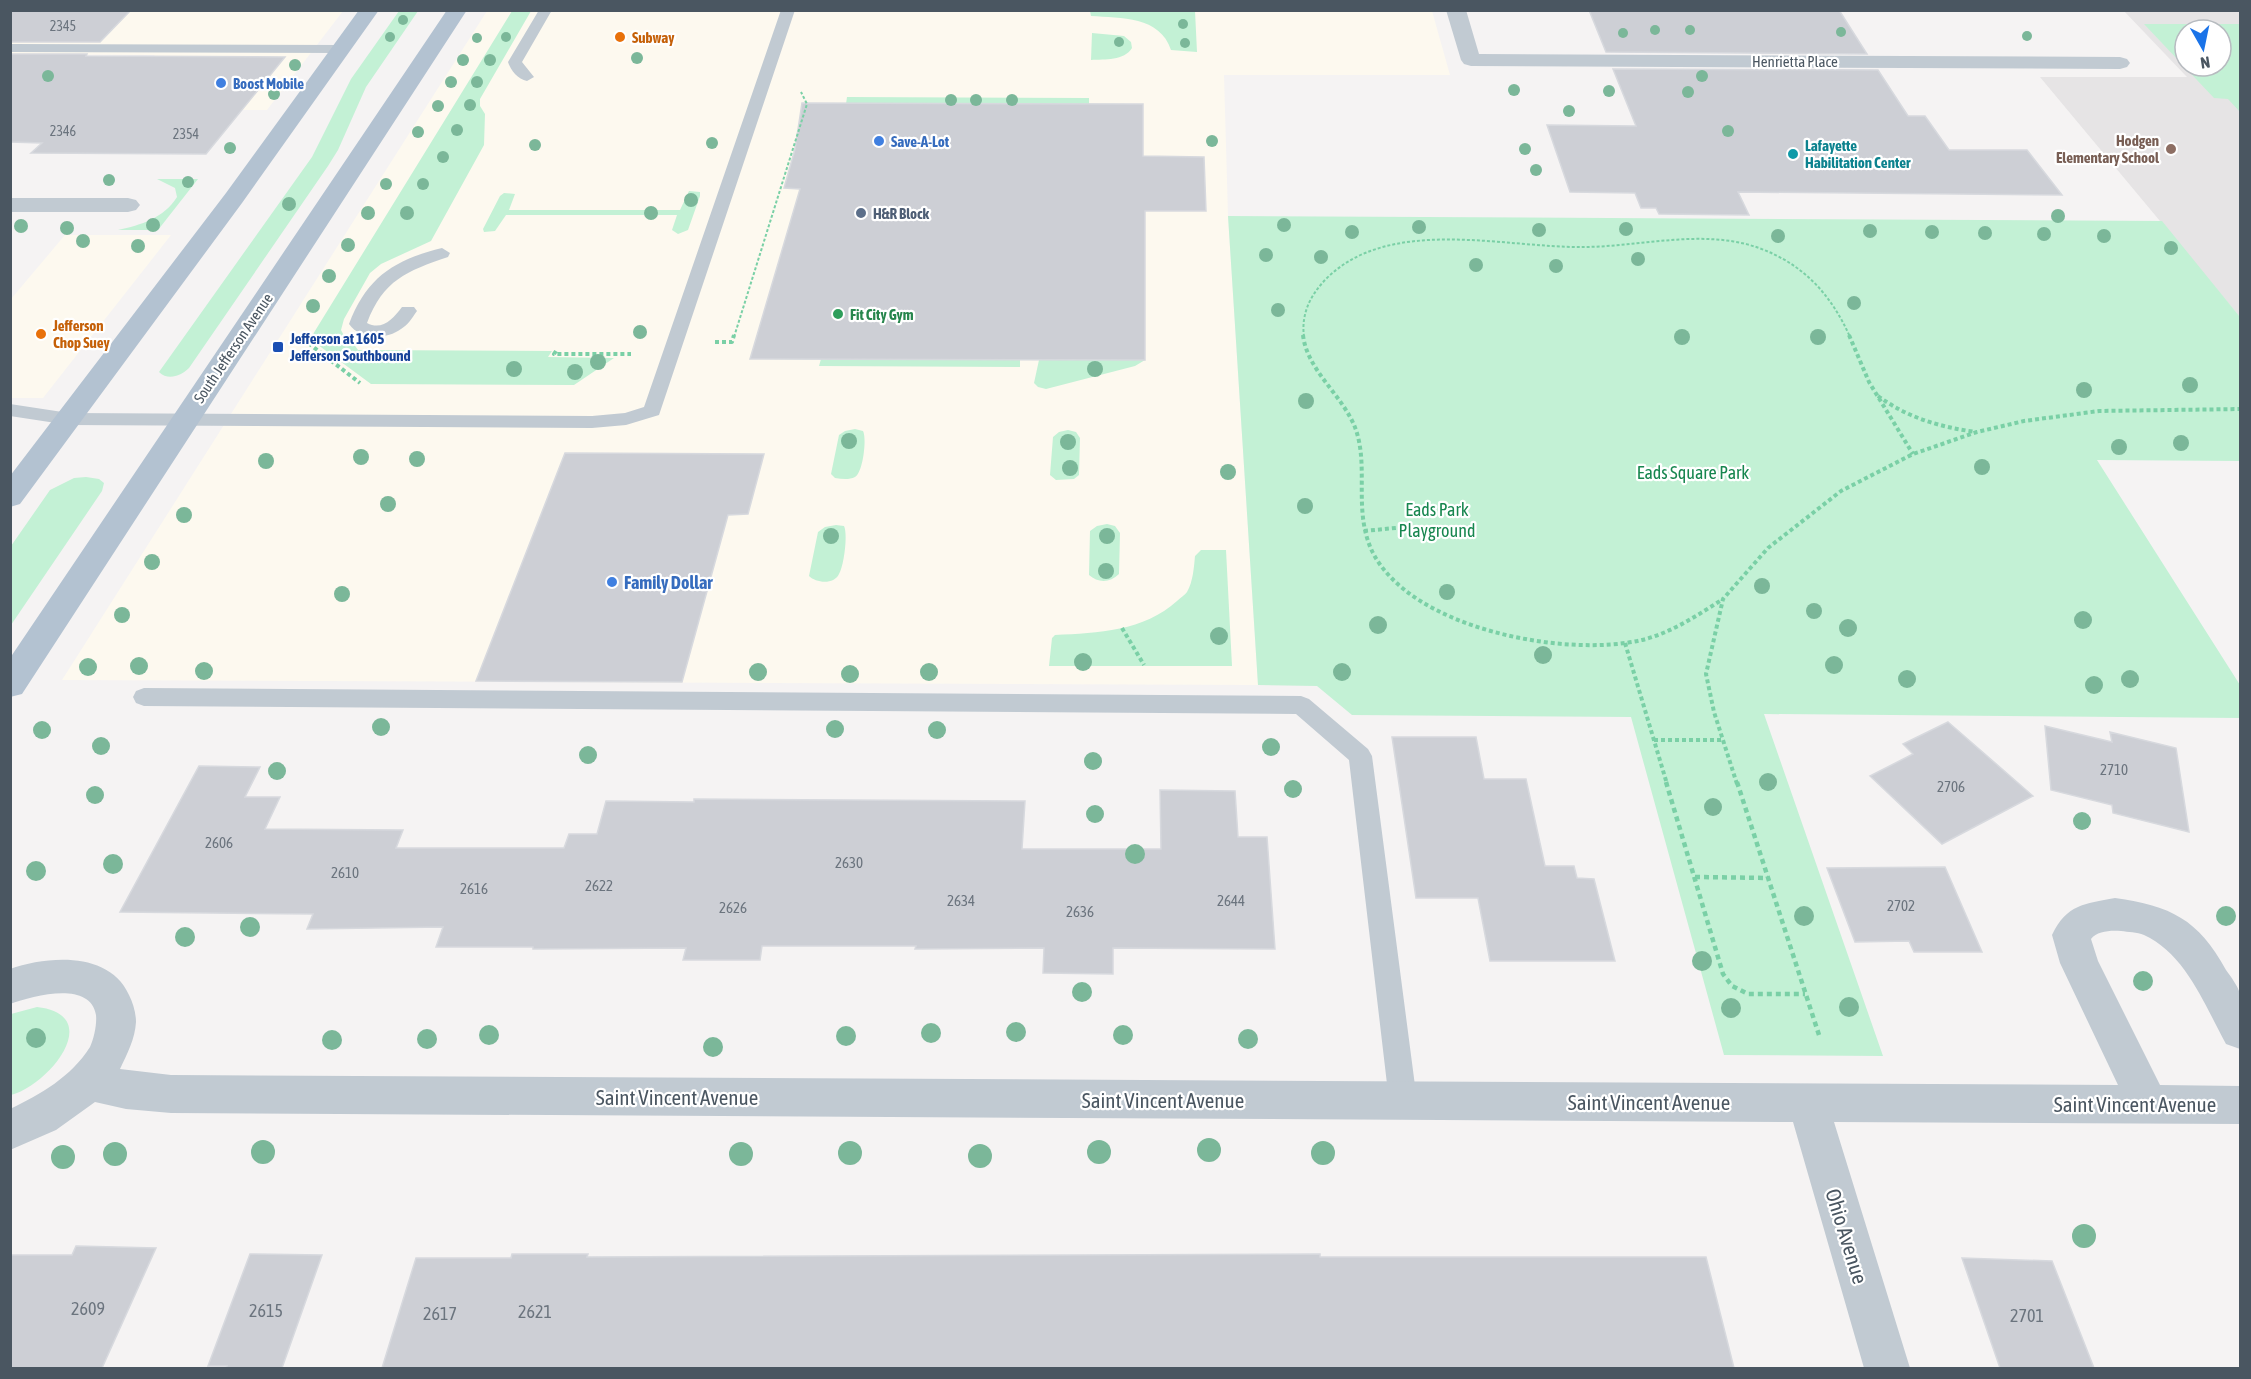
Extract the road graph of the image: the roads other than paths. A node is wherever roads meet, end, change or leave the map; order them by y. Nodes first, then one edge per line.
1 (369, 10) edge
2 (457, 10) edge
3 (546, 10) edge
4 (788, 10) edge
5 (1456, 10) edge
6 (10, 48) edge
7 (341, 49) junction
8 (2120, 63) dead end
9 (527, 77) dead end
10 (10, 205) edge
11 (128, 205) dead end
12 (442, 254) dead end
13 (408, 311) dead end
14 (10, 410) edge
15 (69, 419) junction
16 (185, 420) junction
17 (10, 497) edge
18 (10, 686) edge
19 (144, 697) dead end
20 (10, 987) edge
21 (2241, 1031) edge
22 (87, 1081) junction
23 (1403, 1101) junction
24 (1808, 1103) junction
25 (2148, 1104) junction
26 (2241, 1105) edge
27 (10, 1130) edge
28 (1887, 1368) edge

1 - 7 main road
2 - 16 main road, South Jefferson Avenue
3 - 9 lane
4 - 16 lane
5 - 8 street, Henrietta Place
6 - 7 lane
7 - 15 main road
10 - 11 street
12 - 13 lane
14 - 15 lane
15 - 16 lane
15 - 17 main road
16 - 18 main road, South Jefferson Avenue
19 - 23 lane
20 - 22 street
21 - 25 street
22 - 23 street, Saint Vincent Avenue
22 - 27 street
23 - 24 street, Saint Vincent Avenue
24 - 25 street, Saint Vincent Avenue
24 - 28 street, Ohio Avenue
25 - 26 street, Saint Vincent Avenue

